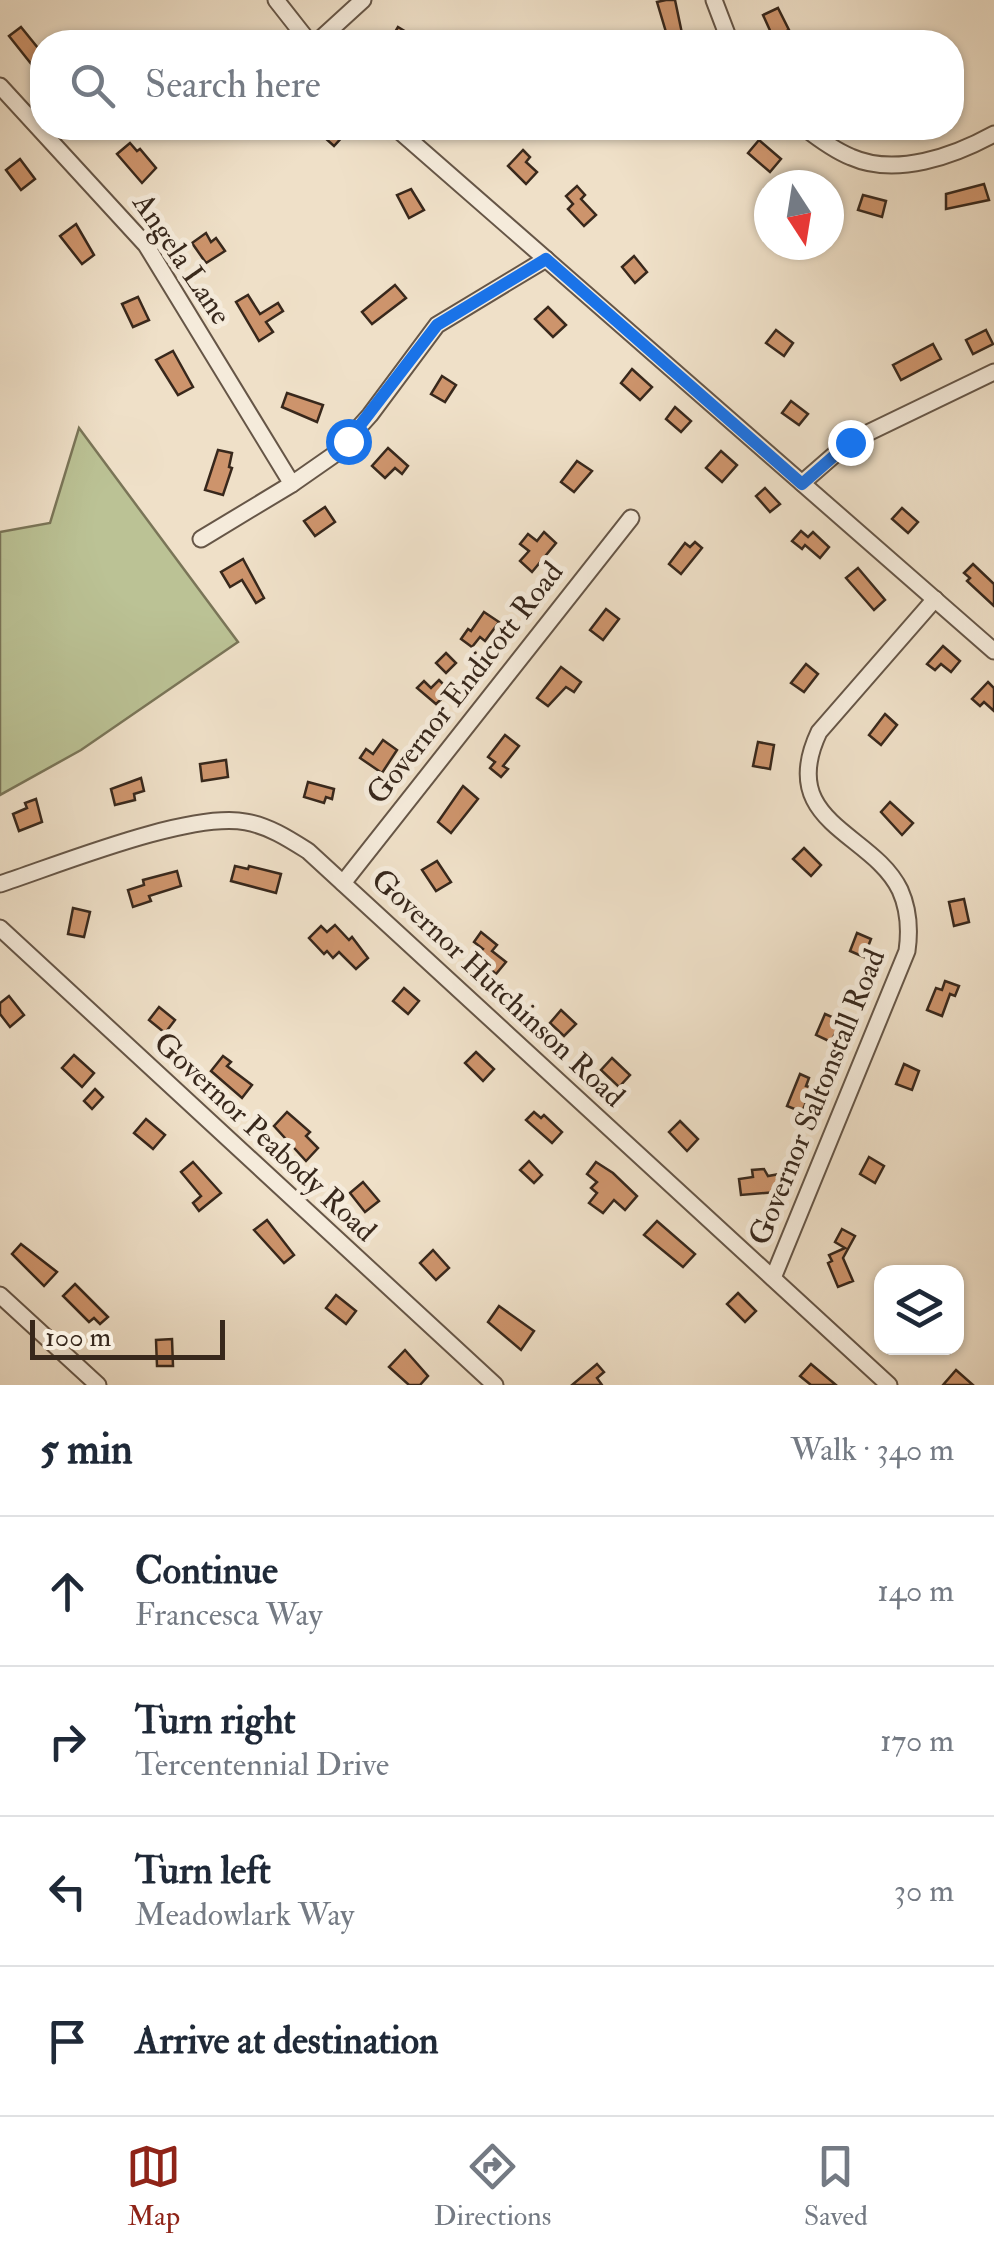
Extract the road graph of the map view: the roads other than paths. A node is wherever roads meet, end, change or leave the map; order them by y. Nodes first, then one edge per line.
1 (276, 0) edge
2 (363, 0) edge
3 (714, 0) edge
4 (300, 30) edge
5 (330, 30) edge
6 (725, 30) edge
7 (0, 86) edge
8 (30, 119) edge
9 (994, 134) edge
10 (50, 140) edge
11 (410, 140) edge
12 (821, 140) edge
13 (546, 259) junction
14 (994, 372) edge
15 (292, 484) junction
16 (802, 484) junction
17 (631, 518) dead end
18 (202, 539) dead end
19 (934, 599) junction
20 (994, 651) edge
21 (343, 883) junction
22 (0, 884) edge
23 (0, 928) edge
24 (772, 1278) junction
25 (0, 1295) edge
26 (98, 1385) edge
27 (495, 1385) edge
28 (889, 1385) edge

1 - 4 street
2 - 5 street
3 - 6 street
7 - 8 street, Angela Lane
9 - 12 street
10 - 15 street, Angela Lane
11 - 13 street
13 - 15 street
13 - 16 street
14 - 16 street
15 - 18 street
16 - 19 street
17 - 21 street, Governor Endicott Road
19 - 20 street
19 - 24 street, Governor Saltonstall Road
21 - 22 street, Governor Hutchinson Road
21 - 24 street, Governor Hutchinson Road
23 - 27 street, Governor Peabody Road
24 - 28 street, Governor Hutchinson Road
25 - 26 street

